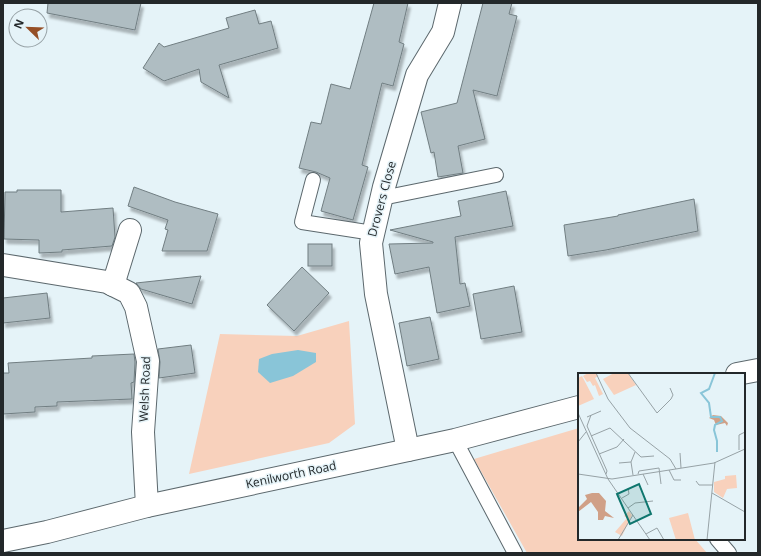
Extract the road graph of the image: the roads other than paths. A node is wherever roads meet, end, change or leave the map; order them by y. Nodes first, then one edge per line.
1 (450, 3) edge
2 (496, 175) dead end
3 (314, 180) dead end
4 (382, 198) junction
5 (130, 230) dead end
6 (373, 233) junction
7 (3, 265) edge
8 (113, 285) junction
9 (758, 370) edge
10 (742, 373) edge
11 (578, 407) edge
12 (455, 440) junction
13 (408, 450) junction
14 (147, 506) junction
15 (3, 540) edge
16 (718, 540) edge
17 (515, 553) edge
18 (729, 553) edge

1 - 4 main road, Drovers Close
2 - 4 lane
3 - 6 lane
4 - 6 main road, Drovers Close
5 - 8 main road
6 - 13 main road, Drovers Close
7 - 8 main road, Welsh Road
8 - 14 main road, Welsh Road
9 - 10 main road
11 - 12 main road, Kenilworth Road
12 - 13 main road, Kenilworth Road
12 - 17 lane
13 - 14 main road, Kenilworth Road
14 - 15 main road, Kenilworth Road
16 - 18 lane

